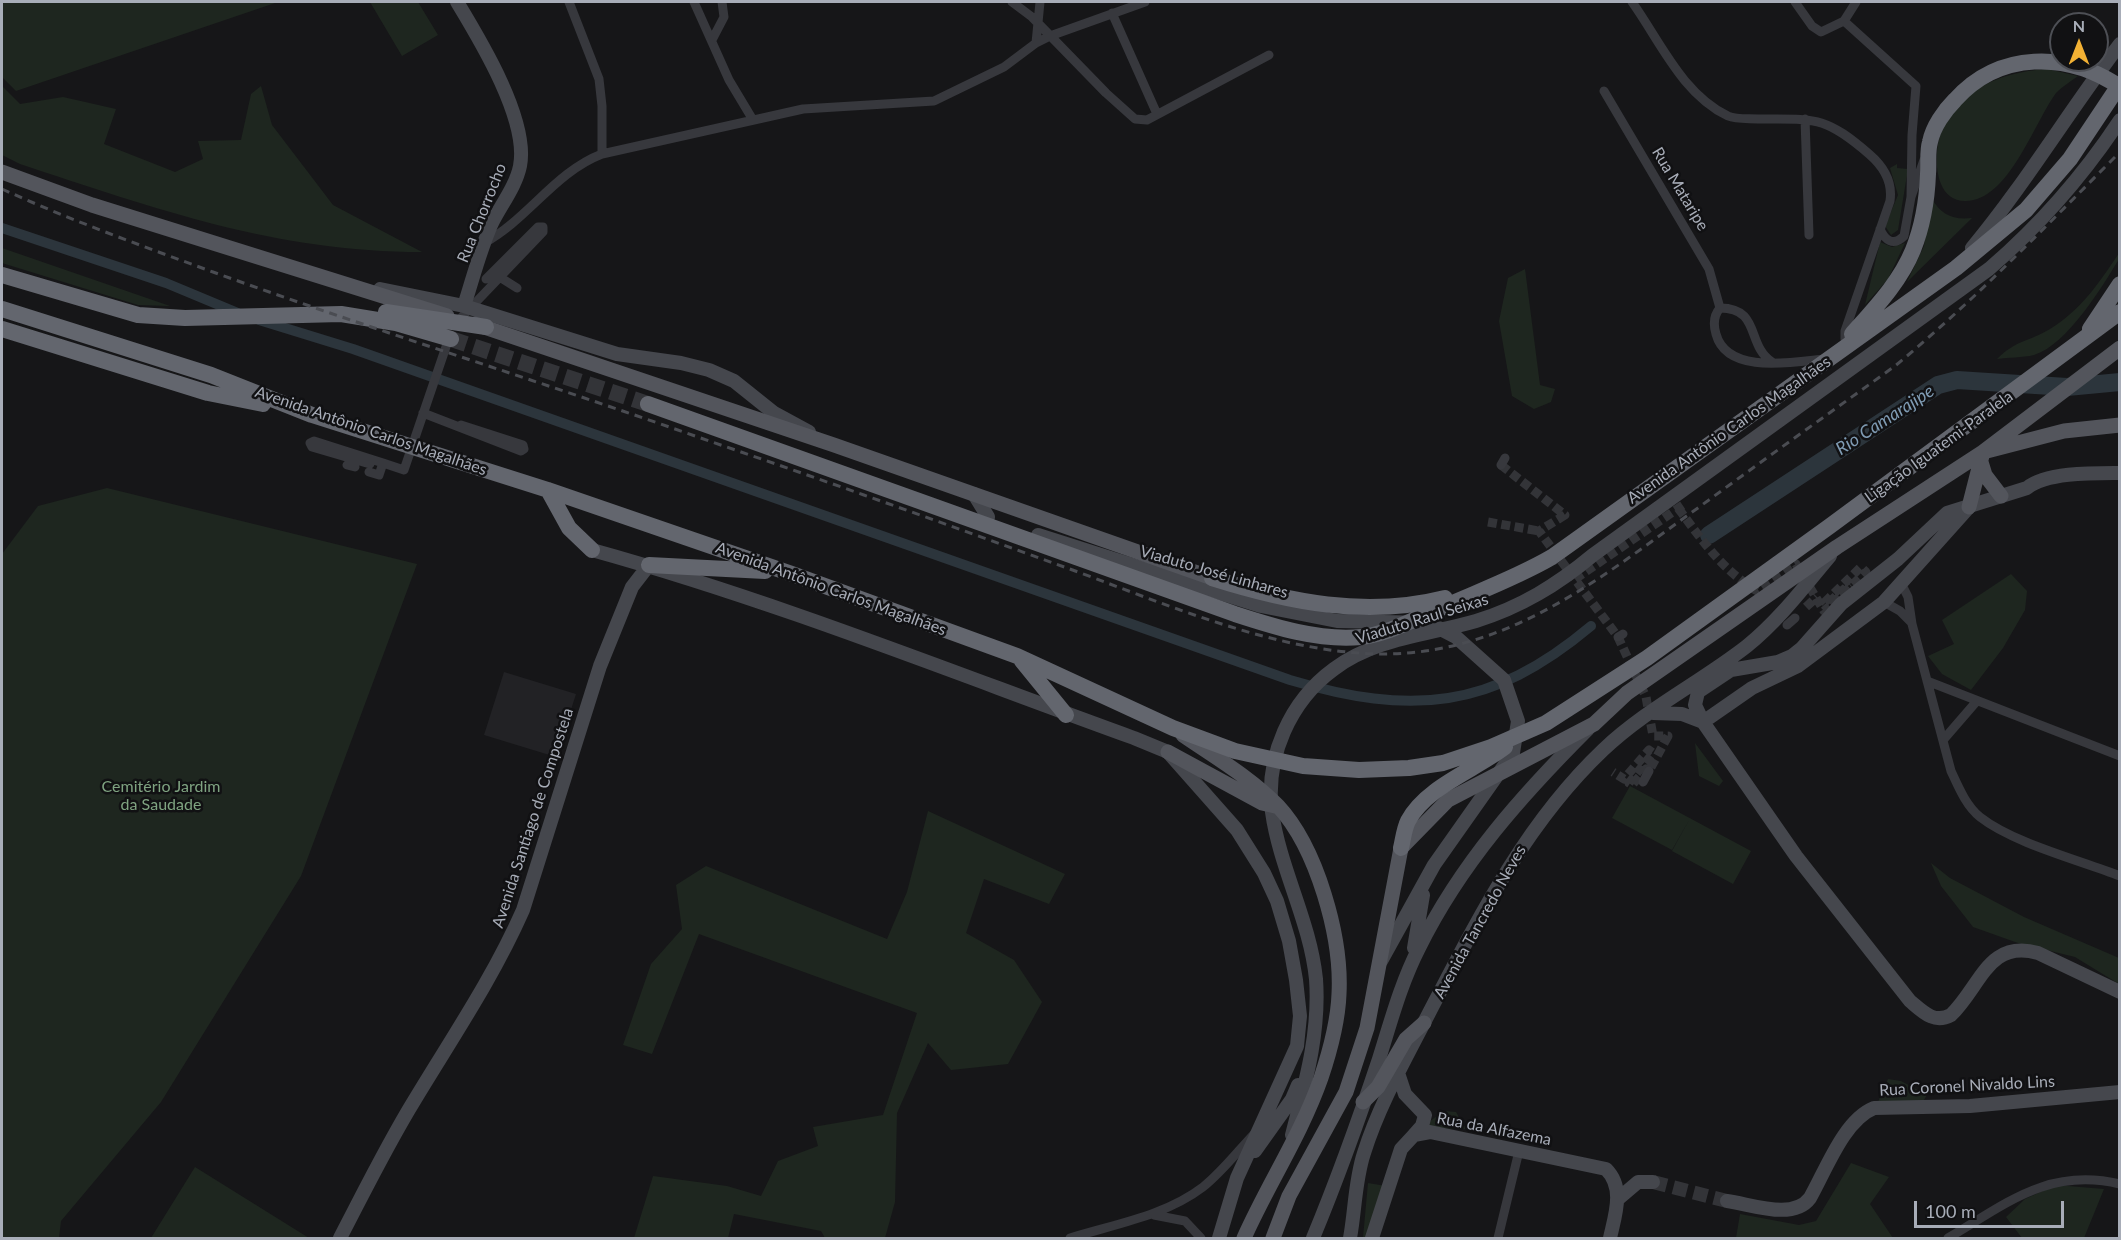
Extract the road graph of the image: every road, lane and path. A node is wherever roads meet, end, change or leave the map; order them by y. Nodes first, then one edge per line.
1 (457, 2) edge
2 (569, 2) edge
3 (693, 2) edge
4 (722, 2) edge
5 (1012, 2) edge
6 (1040, 2) edge
7 (1145, 2) edge
8 (1632, 2) edge
9 (1795, 2) edge
10 (1856, 2) edge
11 (1112, 13) junction
12 (1844, 21) junction
13 (1040, 25) junction
14 (1050, 36) junction
15 (712, 40) junction
16 (1035, 43) junction
17 (2120, 44) edge
18 (1269, 55) dead end
19 (2120, 86) edge
20 (1604, 91) dead end
21 (1156, 114) junction
22 (1804, 119) junction
23 (753, 120) junction
24 (2120, 120) edge
25 (1912, 133) junction
26 (1931, 139) junction
27 (602, 154) junction
28 (2, 172) edge
29 (1918, 176) junction
30 (1911, 198) junction
31 (1926, 208) junction
32 (1880, 229) junction
33 (1809, 235) dead end
34 (484, 243) junction
35 (1956, 268) junction
36 (2, 275) edge
37 (498, 276) junction
38 (486, 279) dead end
39 (336, 282) junction
40 (2120, 284) edge
41 (517, 288) dead end
42 (464, 306) junction
43 (1720, 308) junction
44 (2, 309) edge
45 (2120, 312) edge
46 (341, 314) junction
47 (486, 327) junction
48 (2, 329) edge
49 (2079, 342) junction
50 (1844, 343) junction
51 (2120, 348) edge
52 (447, 349) junction
53 (1830, 358) junction
54 (1772, 362) junction
55 (648, 404) tunnel mouth
56 (423, 413) junction
57 (312, 415) junction
58 (461, 425) dead end
59 (2120, 425) edge
60 (834, 445) junction
61 (1982, 457) junction
62 (383, 463) junction
63 (2120, 473) edge
64 (548, 490) junction
65 (974, 494) junction
66 (2001, 496) junction
67 (1969, 507) junction
68 (957, 515) junction
69 (988, 517) junction
70 (1837, 547) junction
71 (592, 550) joint
72 (629, 560) junction
73 (649, 565) junction
74 (1880, 572) junction
75 (792, 574) junction
76 (1212, 578) joint
77 (1901, 583) junction
78 (1498, 584) junction
79 (632, 587) junction
80 (1884, 602) junction
81 (1795, 618) dead end
82 (1912, 624) junction
83 (1787, 625) dead end
84 (1017, 656) junction
85 (1927, 681) junction
86 (1976, 702) junction
87 (1651, 713) junction
88 (1066, 715) junction
89 (1703, 722) junction
90 (1594, 724) junction
91 (1173, 728) junction
92 (1525, 733) junction
93 (1944, 739) junction
94 (1168, 752) junction
95 (2120, 756) edge
96 (1649, 771) dead end
97 (1643, 782) dead end
98 (1279, 808) junction
99 (1401, 848) junction
100 (2120, 876) edge
101 (1424, 887) junction
102 (1302, 911) joint
103 (1380, 963) junction
104 (1412, 965) junction
105 (2120, 992) edge
106 (1424, 1023) junction
107 (1309, 1065) junction
108 (1398, 1073) junction
109 (2120, 1092) edge
110 (1363, 1102) junction
111 (1257, 1130) junction
112 (1414, 1135) junction
113 (1519, 1151) junction
114 (1286, 1158) junction
115 (1237, 1178) junction
116 (1653, 1182) tunnel mouth
117 (2120, 1184) edge
118 (1618, 1199) junction
119 (1728, 1201) tunnel mouth
120 (1149, 1215) junction
121 (1246, 1233) edge
122 (340, 1239) edge
123 (1070, 1239) edge
124 (1201, 1239) edge
125 (1219, 1239) edge
126 (1273, 1239) edge
127 (1313, 1239) edge
128 (1350, 1239) edge
129 (1372, 1239) edge
130 (1498, 1239) edge
131 (1610, 1239) edge
132 (1948, 1239) edge

1 - 34 main road, Rua Chorrocho
2 - 27 street
3 - 15 street
4 - 15 street
5 - 13 street
6 - 13 street
7 - 11 street
8 - 22 street
9 - 12 street
10 - 12 street
11 - 14 street
11 - 21 street
12 - 25 street
13 - 14 street
13 - 16 street
14 - 16 street
14 - 21 street
15 - 23 street
16 - 23 street
17 - 35 main road
18 - 21 street
19 - 26 highway
19 - 35 highway, Avenida Antônio Carlos Magalhães
20 - 43 street, Rua Mataripe
22 - 32 street
22 - 33 street
23 - 27 street
24 - 102 main road, Viaduto Raul Seixas
25 - 26 street
25 - 29 street
25 - 30 street
26 - 29 street
26 - 31 highway
27 - 34 street
28 - 39 main road, Avenida Antônio Carlos Magalhães
29 - 30 street
29 - 31 street
30 - 32 street
31 - 50 highway
32 - 50 street
34 - 42 main road, Rua Chorrocho
35 - 53 highway, Avenida Antônio Carlos Magalhães
36 - 46 highway
37 - 38 street
37 - 41 street
37 - 52 street
39 - 42 main road
39 - 47 main road, Avenida Antônio Carlos Magalhães
40 - 49 highway
42 - 60 main road
43 - 54 street
43 - 54 street, Rua Mataripe
44 - 57 highway, Avenida Antônio Carlos Magalhães
45 - 49 highway, Ligação Iguatemi-Paralela
46 - 47 highway
46 - 52 highway
47 - 60 main road, Avenida Antônio Carlos Magalhães
48 - 57 highway
49 - 92 highway, Ligação Iguatemi-Paralela
50 - 53 highway
51 - 61 main road
52 - 56 street
53 - 54 street, Rua Mataripe
53 - 78 highway, Avenida Antônio Carlos Magalhães
55 - 68 highway, Avenida Antônio Carlos Magalhães
56 - 58 street
56 - 62 street
57 - 64 highway, Avenida Antônio Carlos Magalhães
59 - 61 main road, Avenida Tancredo Neves
60 - 65 main road, Avenida Antônio Carlos Magalhães
61 - 66 main road
61 - 67 main road
61 - 70 main road, Avenida Tancredo Neves
62 - 62 street
63 - 66 main road
64 - 71 highway
64 - 75 highway, Avenida Antônio Carlos Magalhães
65 - 69 main road
65 - 76 main road, Avenida Antônio Carlos Magalhães
66 - 67 main road
67 - 74 main road
67 - 77 main road
68 - 69 main road, Viaduto José Linhares
68 - 78 highway, Avenida Antônio Carlos Magalhães
69 - 101 main road, Viaduto José Linhares
70 - 87 main road, Avenida Tancredo Neves
70 - 90 main road, Avenida Tancredo Neves
71 - 72 main road
72 - 73 main road
72 - 79 main road, Avenida Santiago de Compostela
73 - 75 highway
73 - 79 main road, Avenida Santiago de Compostela
73 - 88 main road
74 - 77 main road
74 - 89 main road
75 - 84 highway, Avenida Antônio Carlos Magalhães
76 - 78 highway, Avenida Antônio Carlos Magalhães
77 - 80 main road
77 - 82 street
79 - 122 main road, Avenida Santiago de Compostela
80 - 82 street
80 - 89 main road
81 - 83 street
82 - 85 street
84 - 88 highway
84 - 91 highway, Avenida Antônio Carlos Magalhães
85 - 86 street
85 - 93 street
86 - 93 street
86 - 95 street
87 - 89 main road
87 - 106 main road, Avenida Tancredo Neves
88 - 94 main road
89 - 105 main road
90 - 99 main road
90 - 104 main road, Avenida Tancredo Neves
91 - 92 highway
91 - 98 main road, Avenida Antônio Carlos Magalhães
92 - 99 highway
93 - 100 street
94 - 98 main road
94 - 111 main road
96 - 97 street
98 - 114 main road, Avenida Antônio Carlos Magalhães
99 - 103 main road
101 - 103 main road
101 - 104 main road
102 - 107 main road, Avenida Antônio Carlos Magalhães
103 - 126 main road
104 - 110 main road, Avenida Tancredo Neves
106 - 108 main road, Avenida Tancredo Neves
106 - 110 main road
107 - 114 main road, Avenida Antônio Carlos Magalhães
107 - 115 main road
108 - 112 main road
108 - 128 main road, Avenida Tancredo Neves
109 - 119 main road, Rua Coronel Nivaldo Lins
110 - 127 main road
111 - 115 main road
111 - 120 street
112 - 113 main road, Rua da Alfazema
112 - 129 main road, Rua da Alfazema
113 - 118 main road, Rua da Alfazema
113 - 130 street
114 - 121 main road, Avenida Antônio Carlos Magalhães
115 - 125 main road
116 - 118 main road
117 - 132 street
118 - 131 main road
120 - 123 street
120 - 124 street

